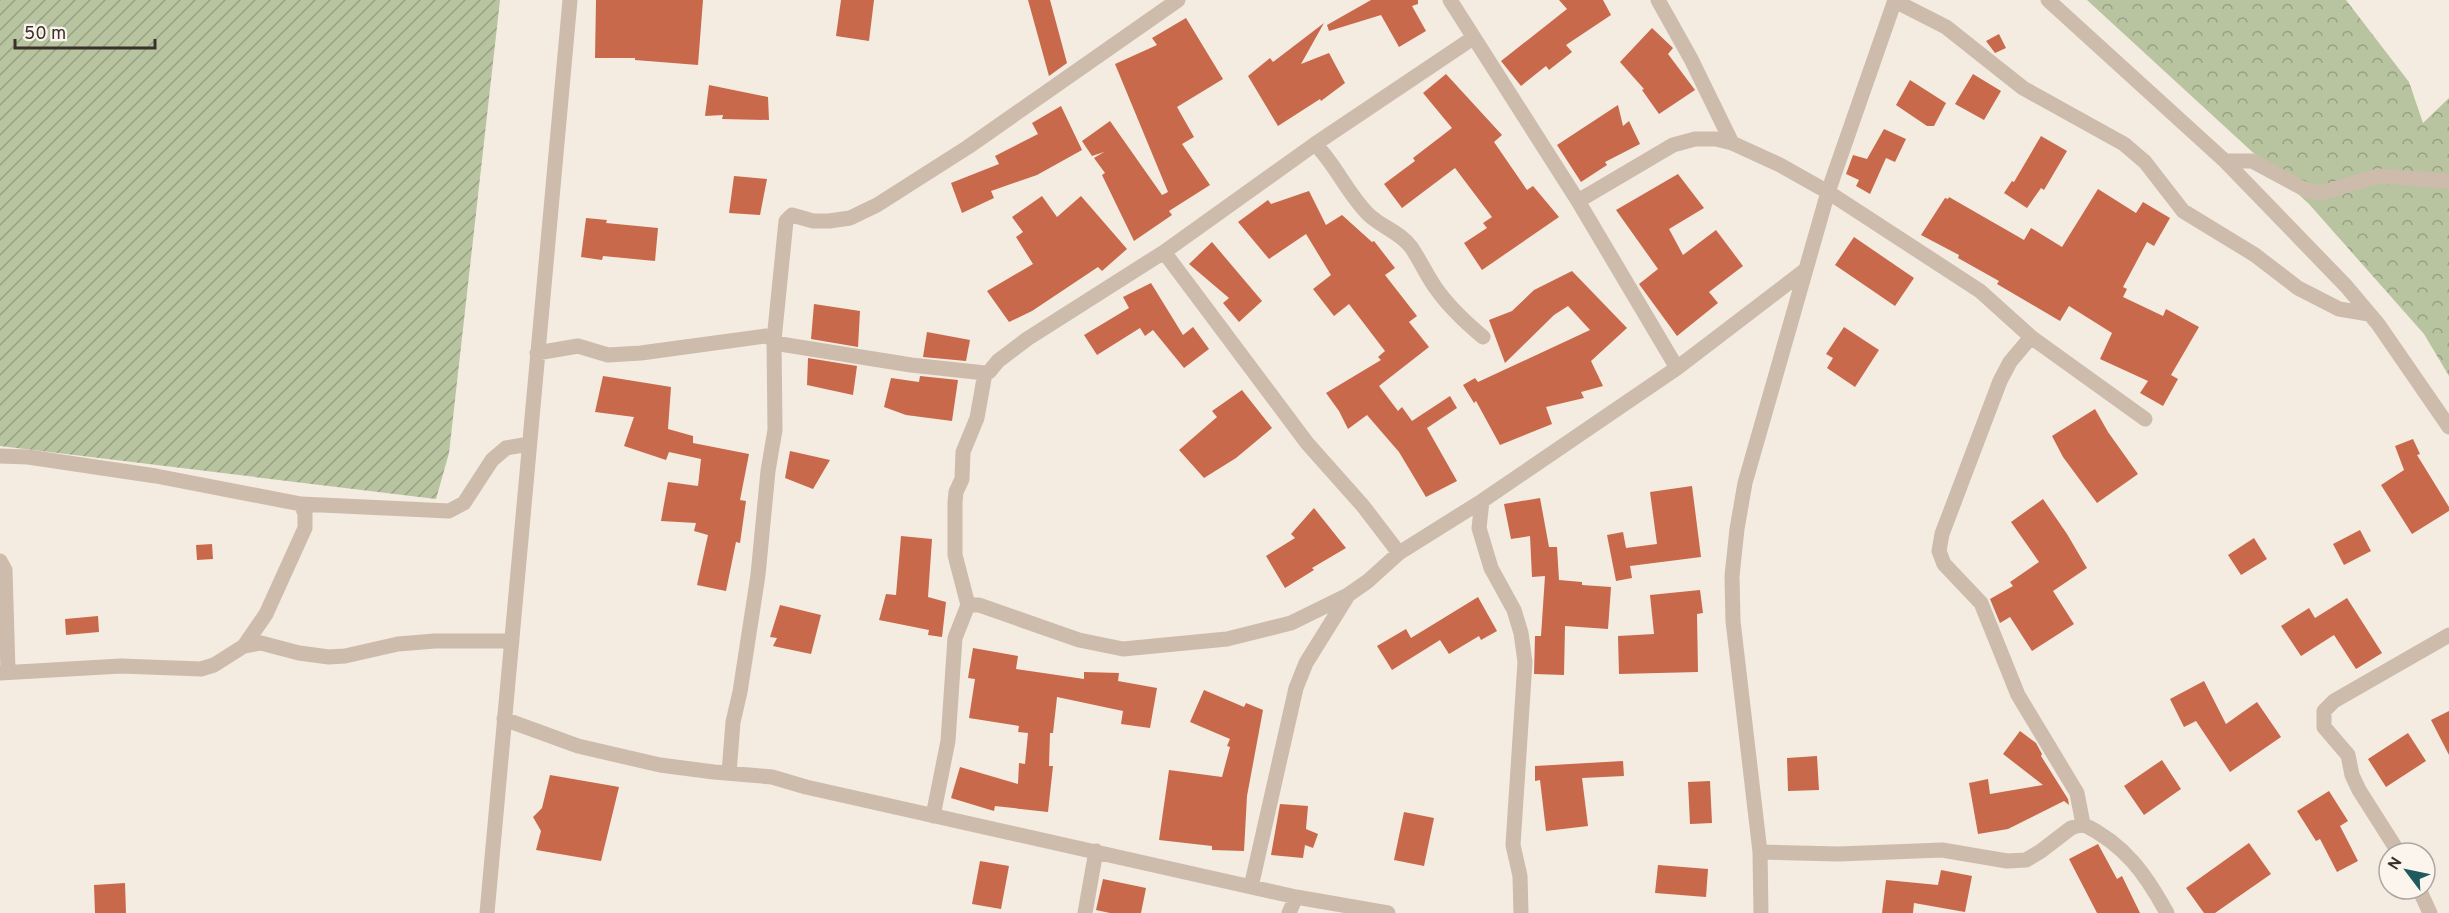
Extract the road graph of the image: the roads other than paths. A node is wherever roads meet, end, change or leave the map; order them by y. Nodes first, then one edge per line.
1 (570, 0) edge
2 (1178, 0) edge
3 (1450, 0) edge
4 (1658, 0) edge
5 (2048, 0) edge
6 (1895, 1) edge
7 (1473, 38) junction
8 (1732, 143) junction
9 (1315, 144) junction
10 (2225, 161) junction
11 (2449, 181) edge
12 (1828, 192) junction
13 (1578, 201) junction
14 (1164, 252) junction
15 (1804, 271) junction
16 (2369, 314) junction
17 (1483, 337) dead end
18 (2031, 337) junction
19 (774, 341) junction
20 (537, 353) junction
21 (1677, 368) junction
22 (985, 373) junction
23 (2145, 419) dead end
24 (2449, 427) edge
25 (529, 444) junction
26 (0, 456) edge
27 (1482, 501) junction
28 (301, 504) junction
29 (1399, 553) junction
30 (0, 561) edge
31 (1348, 595) junction
32 (968, 605) junction
33 (2449, 635) edge
34 (512, 641) junction
35 (244, 646) junction
36 (4, 672) edge
37 (504, 719) junction
38 (729, 773) junction
39 (933, 816) junction
40 (2083, 824) junction
41 (2391, 841) edge
42 (1096, 851) junction
43 (1760, 852) junction
44 (1251, 887) junction
45 (1296, 897) junction
46 (487, 913) edge
47 (1084, 913) edge
48 (1289, 913) edge
49 (1388, 913) edge
50 (1521, 913) edge
51 (1761, 913) edge
52 (2167, 913) edge

1 - 20 street
2 - 19 street
3 - 7 street
4 - 8 street
5 - 10 street
6 - 12 street
6 - 16 street
7 - 9 street
7 - 13 street
8 - 12 street
8 - 13 street
9 - 14 street
9 - 17 street
10 - 11 street
10 - 16 street
12 - 15 street
12 - 18 street
13 - 21 street
14 - 22 street
14 - 29 street
15 - 21 street
15 - 43 street
16 - 24 street
18 - 23 street
18 - 40 street
19 - 20 street
19 - 22 street
19 - 38 street
20 - 25 street
21 - 27 street
22 - 32 street
25 - 28 street
25 - 34 street
26 - 28 street
27 - 29 street
27 - 50 street
28 - 35 street
29 - 31 street
30 - 36 street
31 - 32 street
31 - 44 street
32 - 39 street
33 - 41 street
34 - 35 street
34 - 37 street
35 - 36 street
37 - 38 street
37 - 46 street
38 - 39 street
39 - 42 street
40 - 43 street
40 - 52 street
42 - 44 street
42 - 47 street
43 - 51 street
44 - 45 street
45 - 48 street
45 - 49 street

